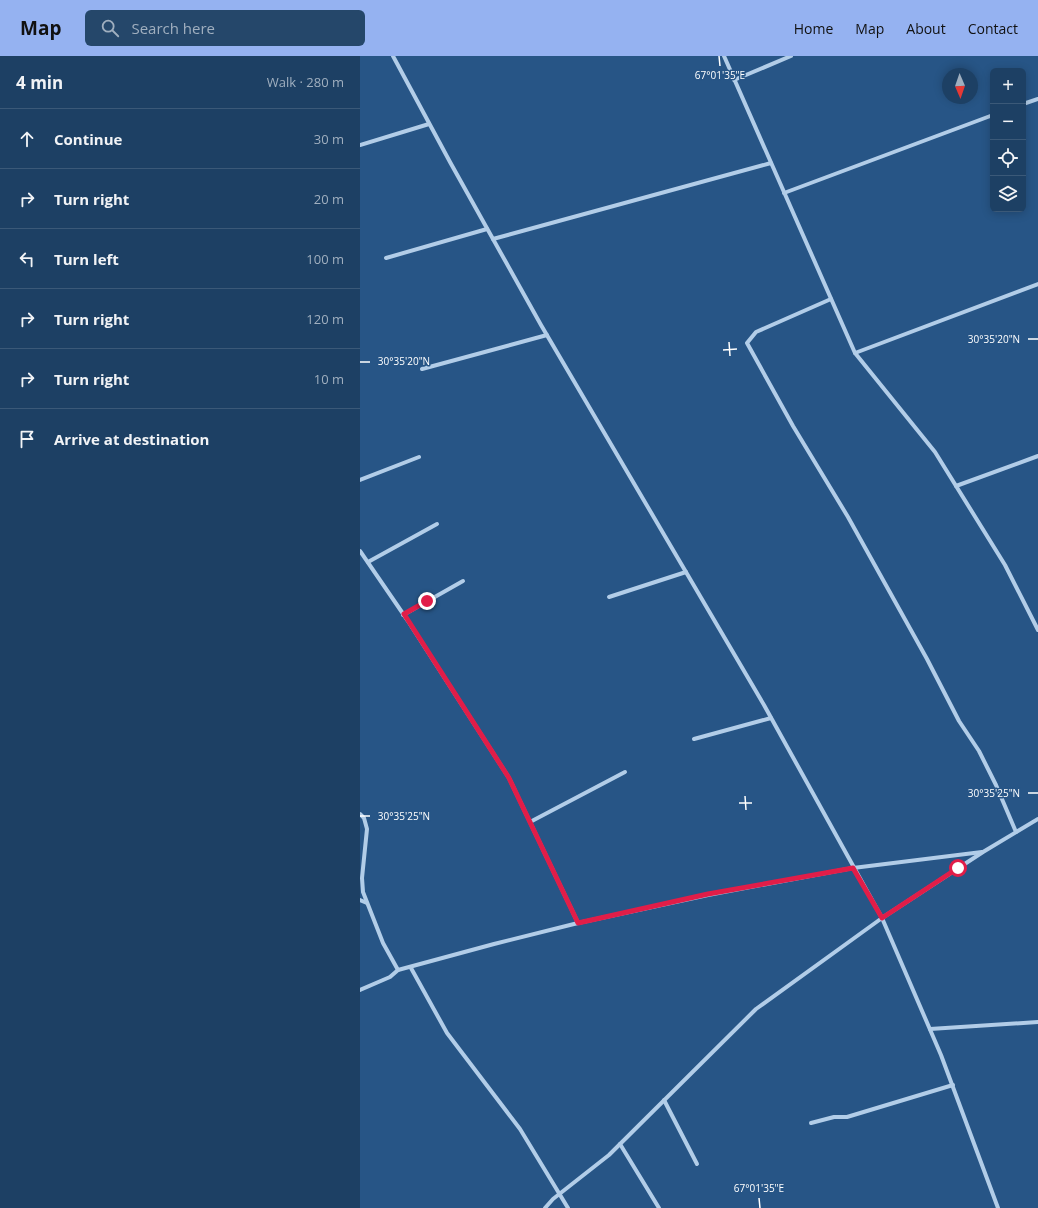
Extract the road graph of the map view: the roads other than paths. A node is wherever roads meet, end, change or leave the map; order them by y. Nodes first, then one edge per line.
1 (393, 56) edge
2 (724, 56) edge
3 (791, 56) edge
4 (734, 80) junction
5 (1038, 99) edge
6 (1026, 103) edge
7 (990, 116) edge
8 (429, 124) junction
9 (360, 145) edge
10 (771, 163) junction
11 (784, 193) junction
12 (487, 229) junction
13 (493, 239) junction
14 (386, 258) dead end
15 (1038, 284) edge
16 (831, 299) junction
17 (547, 335) junction
18 (855, 353) junction
19 (422, 369) dead end
20 (1038, 456) edge
21 (420, 457) dead end
22 (360, 480) edge
23 (956, 486) junction
24 (437, 524) dead end
25 (360, 551) edge
26 (368, 562) junction
27 (686, 572) junction
28 (463, 581) dead end
29 (609, 597) dead end
30 (404, 614) junction
31 (1038, 630) edge
32 (771, 718) junction
33 (694, 739) dead end
34 (625, 772) dead end
35 (360, 814) edge
36 (1038, 819) edge
37 (530, 822) junction
38 (1016, 832) junction
39 (983, 852) junction
40 (853, 868) junction
41 (360, 900) edge
42 (367, 903) junction
43 (882, 918) junction
44 (578, 923) junction
45 (411, 968) junction
46 (398, 970) junction
47 (360, 990) edge
48 (1038, 1022) edge
49 (930, 1029) junction
50 (953, 1085) junction
51 (664, 1100) junction
52 (811, 1123) dead end
53 (620, 1144) junction
54 (697, 1164) dead end
55 (559, 1194) junction
56 (545, 1208) edge
57 (568, 1208) edge
58 (659, 1208) edge
59 (998, 1208) edge

1 - 8 street
2 - 4 street
3 - 4 street
4 - 10 street
5 - 6 street
7 - 11 street
8 - 9 street
8 - 12 street
10 - 11 street
10 - 13 street
11 - 16 street
12 - 13 street
12 - 14 street
13 - 17 street
15 - 18 street
16 - 18 street
16 - 38 street
17 - 19 street
17 - 27 street
18 - 23 street
20 - 23 street
21 - 22 street
23 - 31 street
24 - 26 street
25 - 26 street
26 - 30 street
27 - 29 street
27 - 32 street
28 - 30 street
30 - 37 street
32 - 33 street
32 - 40 street
34 - 37 street
35 - 42 street
36 - 38 street
37 - 44 street
38 - 39 street
39 - 40 street
39 - 43 street
40 - 43 street
40 - 44 street
41 - 42 street
42 - 46 street
43 - 49 street
43 - 51 street
44 - 45 street
45 - 46 street
45 - 55 street
46 - 47 street
48 - 49 street
49 - 50 street
50 - 52 street
50 - 59 street
51 - 53 street
51 - 54 street
53 - 55 street
53 - 58 street
55 - 56 street
55 - 57 street

